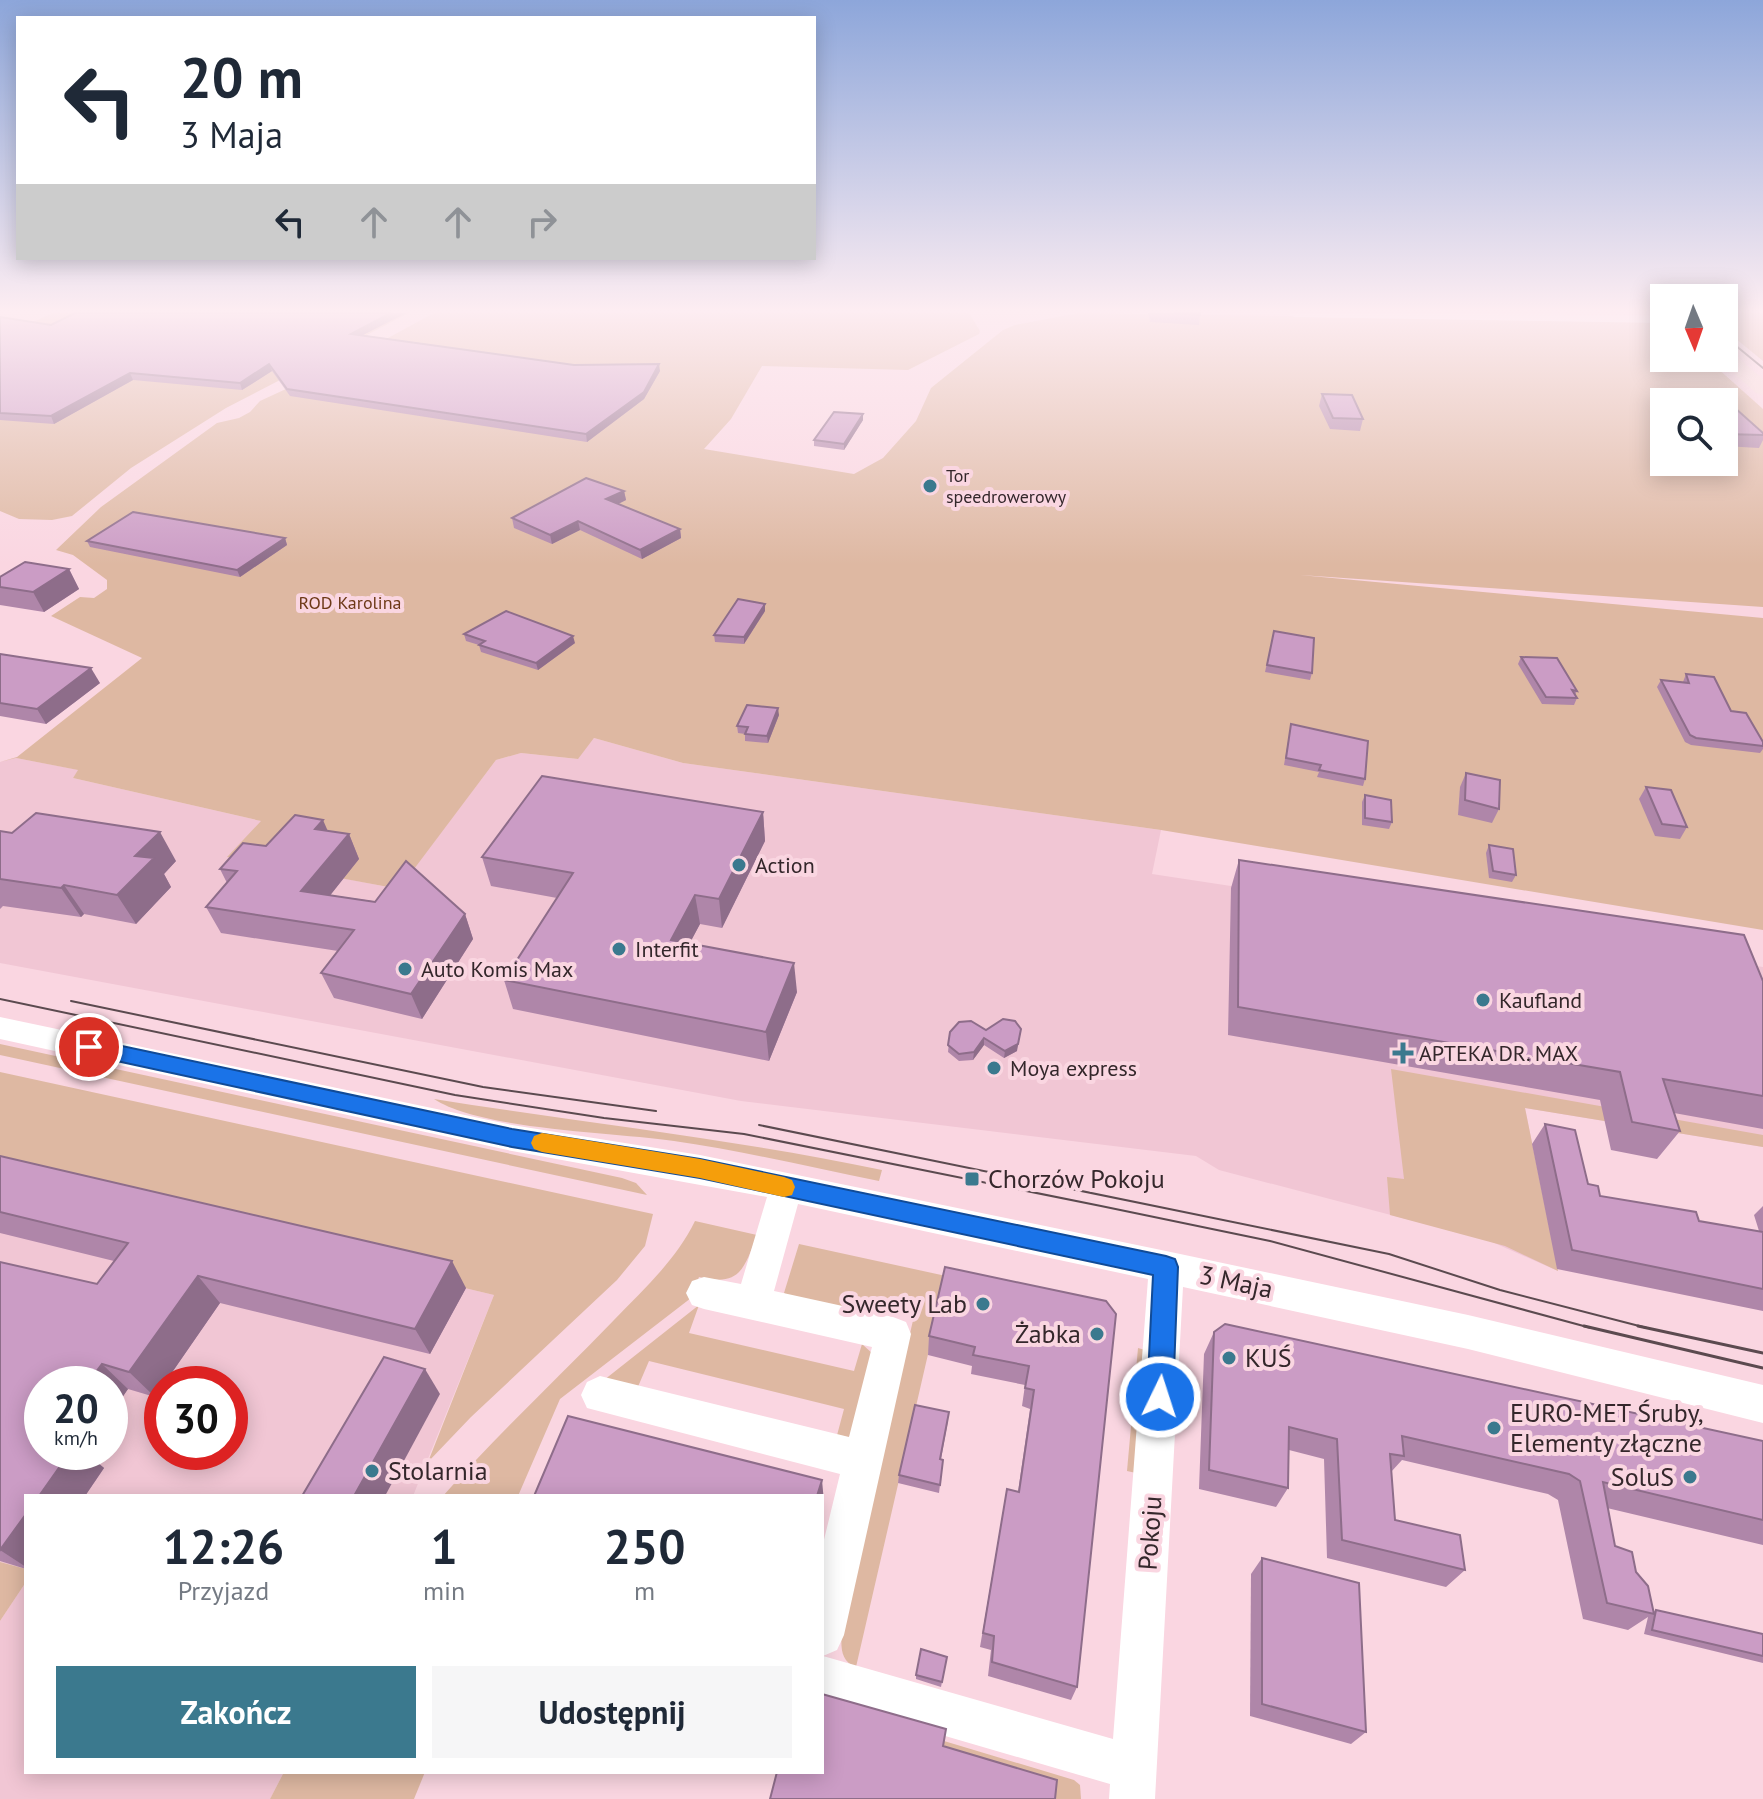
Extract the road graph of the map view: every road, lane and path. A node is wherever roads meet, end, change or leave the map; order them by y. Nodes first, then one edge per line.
1 (0, 1028) edge
2 (786, 1188) junction
3 (1166, 1267) junction
4 (704, 1293) dead end
5 (753, 1303) junction
6 (600, 1395) dead end
7 (1763, 1404) edge
8 (863, 1460) junction
9 (824, 1626) edge
10 (824, 1679) edge
11 (1132, 1784) edge

1 - 2 street, 3 Maja
2 - 3 street, 3 Maja
2 - 5 street
3 - 7 street, 3 Maja
3 - 11 street, Pokoju
4 - 5 street
5 - 8 street
6 - 8 street
8 - 9 street
10 - 11 street

